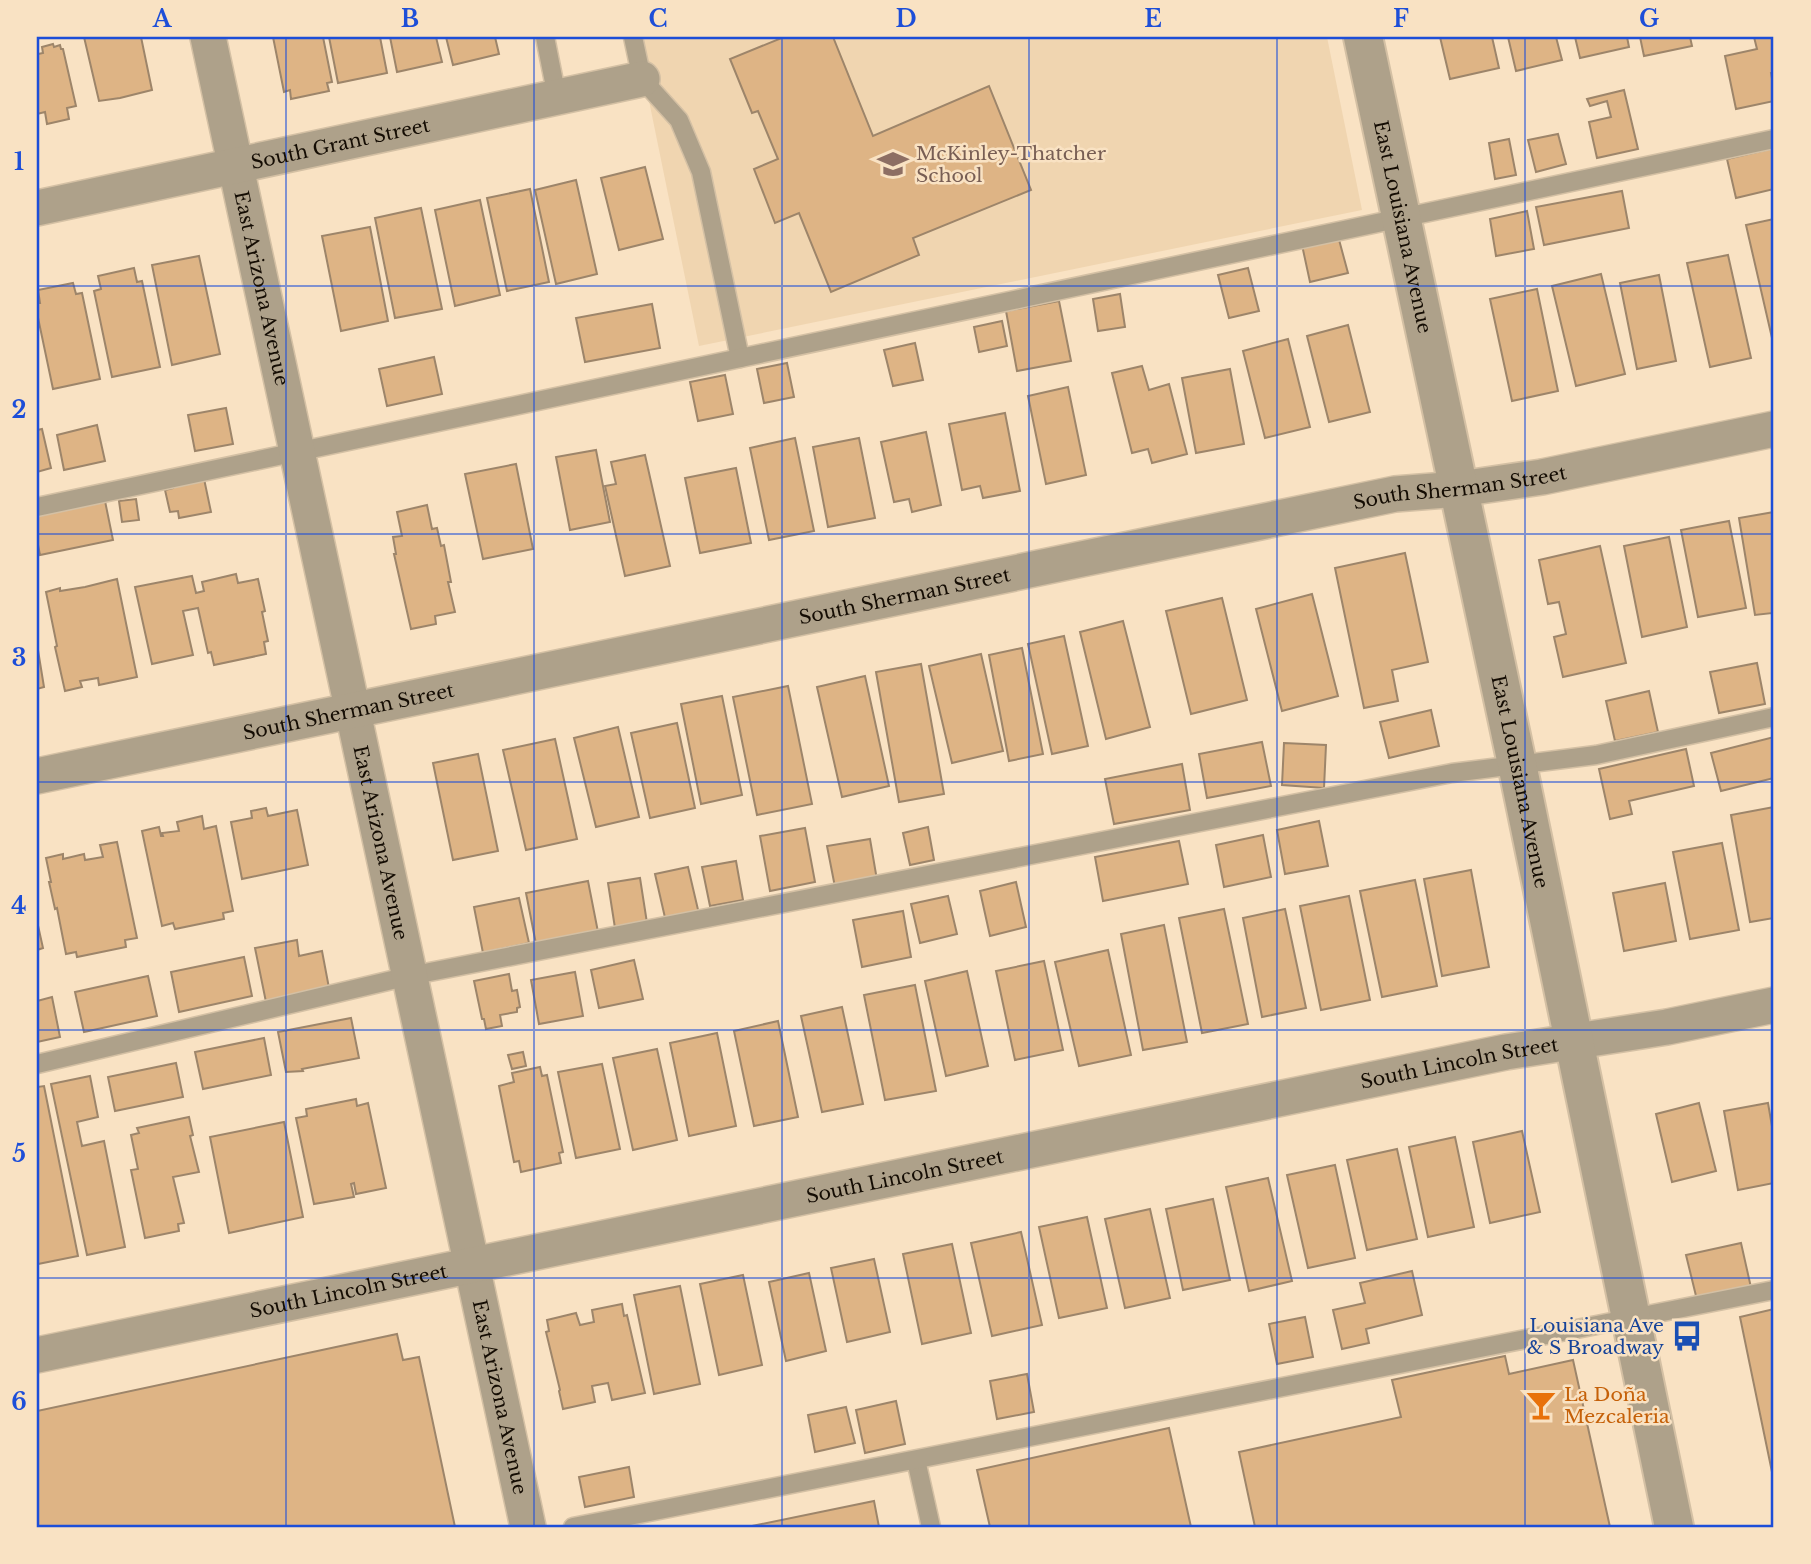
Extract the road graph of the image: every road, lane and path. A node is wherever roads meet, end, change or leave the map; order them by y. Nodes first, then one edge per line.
1 (208, 37) edge
2 (545, 37) edge
3 (633, 37) edge
4 (1363, 37) edge
5 (642, 79) junction
6 (557, 97) junction
7 (1774, 139) edge
8 (236, 165) junction
9 (37, 208) edge
10 (1402, 215) junction
11 (740, 358) junction
12 (1774, 429) edge
13 (298, 453) junction
14 (1459, 489) junction
15 (37, 507) edge
16 (353, 710) junction
17 (1774, 718) edge
18 (1517, 764) junction
19 (37, 776) edge
20 (409, 976) junction
21 (1774, 1005) edge
22 (1574, 1041) junction
23 (37, 1064) edge
24 (471, 1264) junction
25 (1774, 1290) edge
26 (1631, 1319) junction
27 (37, 1354) edge
28 (916, 1460) junction
29 (528, 1527) edge
30 (573, 1527) edge
31 (932, 1527) edge
32 (1674, 1527) edge

1 - 8 street, East Arizona Avenue
2 - 6 lane
3 - 5 lane
4 - 10 street, East Louisiana Avenue
5 - 6 street, South Grant Street
5 - 11 lane
6 - 8 street, South Grant Street
7 - 10 lane
8 - 9 street, South Grant Street
8 - 13 street, East Arizona Avenue
10 - 11 lane
10 - 14 street, East Louisiana Avenue
11 - 13 lane
12 - 14 street, South Sherman Street
13 - 15 lane
13 - 16 street, East Arizona Avenue
14 - 16 street, South Sherman Street
14 - 18 street, East Louisiana Avenue
16 - 19 street, South Sherman Street
16 - 20 street, East Arizona Avenue
17 - 18 lane
18 - 20 lane
18 - 22 street, East Louisiana Avenue
20 - 23 lane
20 - 24 street, East Arizona Avenue
21 - 22 street, South Lincoln Street
22 - 24 street, South Lincoln Street
22 - 26 street, East Louisiana Avenue
24 - 27 street, South Lincoln Street
24 - 29 street, East Arizona Avenue
25 - 26 lane
26 - 28 lane
26 - 32 street, East Louisiana Avenue
28 - 30 lane
28 - 31 lane

